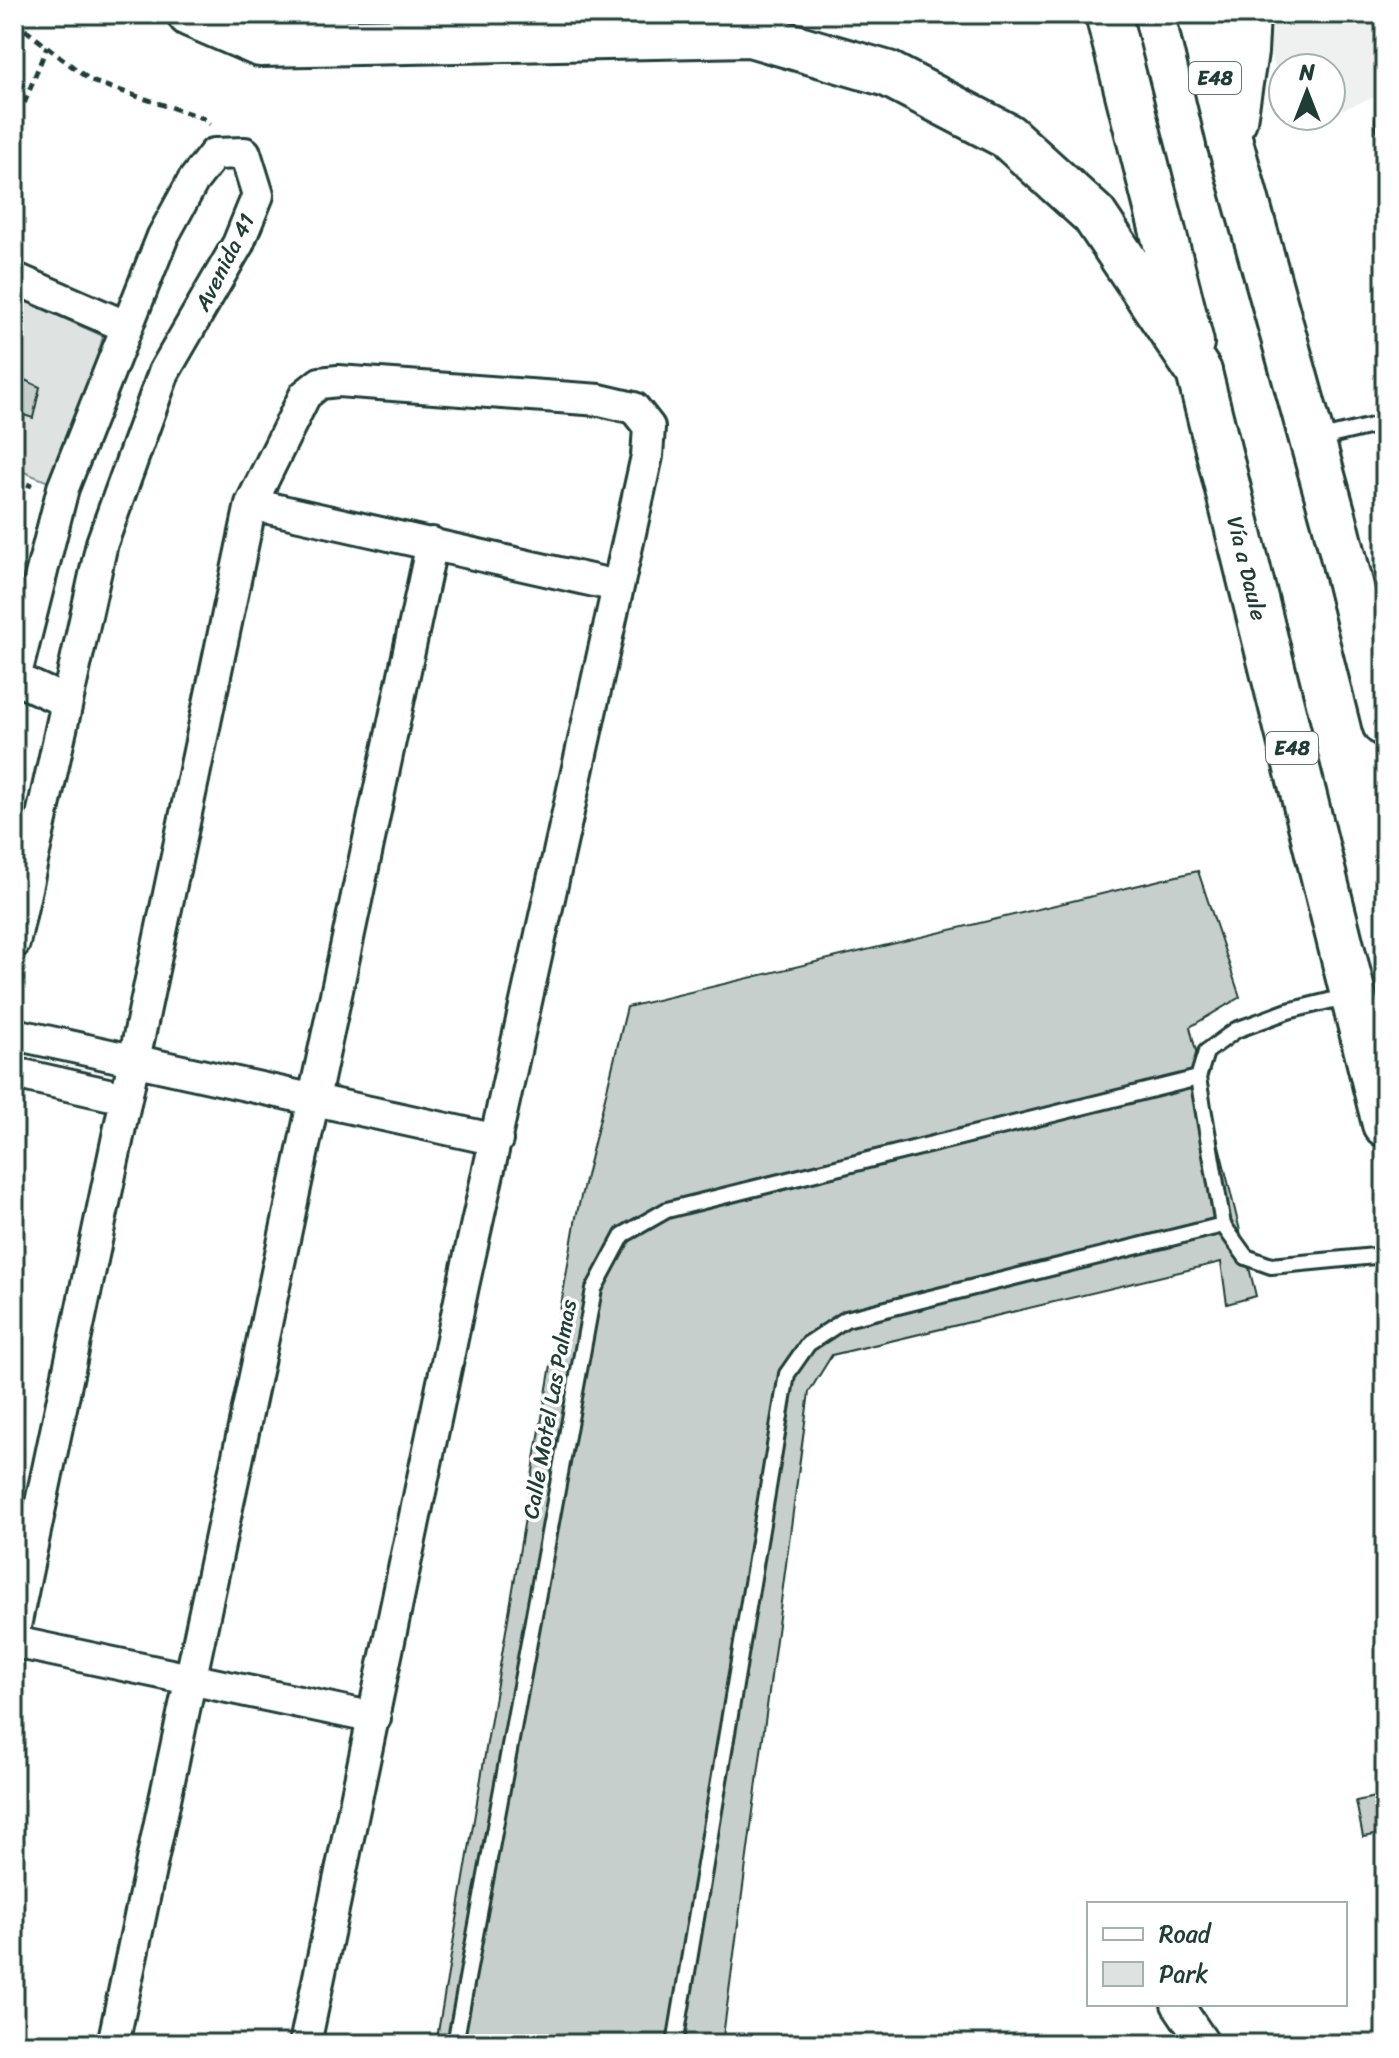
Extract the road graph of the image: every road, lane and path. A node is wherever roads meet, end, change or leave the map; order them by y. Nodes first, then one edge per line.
1 (190, 14) edge
2 (1108, 14) edge
3 (1200, 14) edge
4 (1247, 14) edge
5 (14, 21) edge
6 (47, 46) junction
7 (14, 129) edge
8 (1230, 142) junction
9 (245, 153) junction
10 (14, 278) edge
11 (125, 326) junction
12 (1199, 372) junction
13 (1385, 423) edge
14 (1312, 440) junction
15 (251, 504) junction
16 (432, 543) junction
17 (617, 586) junction
18 (14, 680) edge
19 (67, 702) junction
20 (1385, 724) edge
21 (14, 943) edge
22 (1353, 995) junction
23 (14, 1034) edge
24 (133, 1061) junction
25 (14, 1073) edge
26 (1198, 1078) junction
27 (125, 1098) junction
28 (315, 1100) junction
29 (1385, 1124) edge
30 (497, 1140) junction
31 (1223, 1225) junction
32 (1385, 1255) edge
33 (14, 1631) edge
34 (14, 1642) edge
35 (193, 1679) junction
36 (375, 1718) junction
37 (1178, 2006) edge
38 (113, 2044) edge
39 (305, 2044) edge
40 (455, 2044) edge
41 (675, 2044) edge
42 (1204, 2044) edge

1 - 12 main road
2 - 12 main road, Vía a Daule / E48
3 - 8 main road, E48
4 - 8 main road
5 - 6 path
6 - 7 path
6 - 9 path
8 - 14 main road, E48
9 - 11 street
9 - 19 street, Avenida 41
10 - 11 street
11 - 18 street
12 - 22 main road, Vía a Daule / E48
13 - 14 lane
14 - 20 main road, E48
15 - 16 street
15 - 17 street
15 - 24 street
16 - 17 street
16 - 28 street
17 - 30 street
18 - 19 street
19 - 21 street, Avenida 41
22 - 26 lane
22 - 29 main road, Vía a Daule / E48
23 - 24 street
24 - 27 street
24 - 28 street
25 - 27 street
26 - 31 lane
26 - 40 lane, Calle Motel Las Palmas
27 - 33 street
28 - 30 street
28 - 35 street
30 - 36 street
31 - 32 lane
31 - 41 lane
34 - 35 street
35 - 36 street
35 - 38 street
36 - 39 street
37 - 42 street

